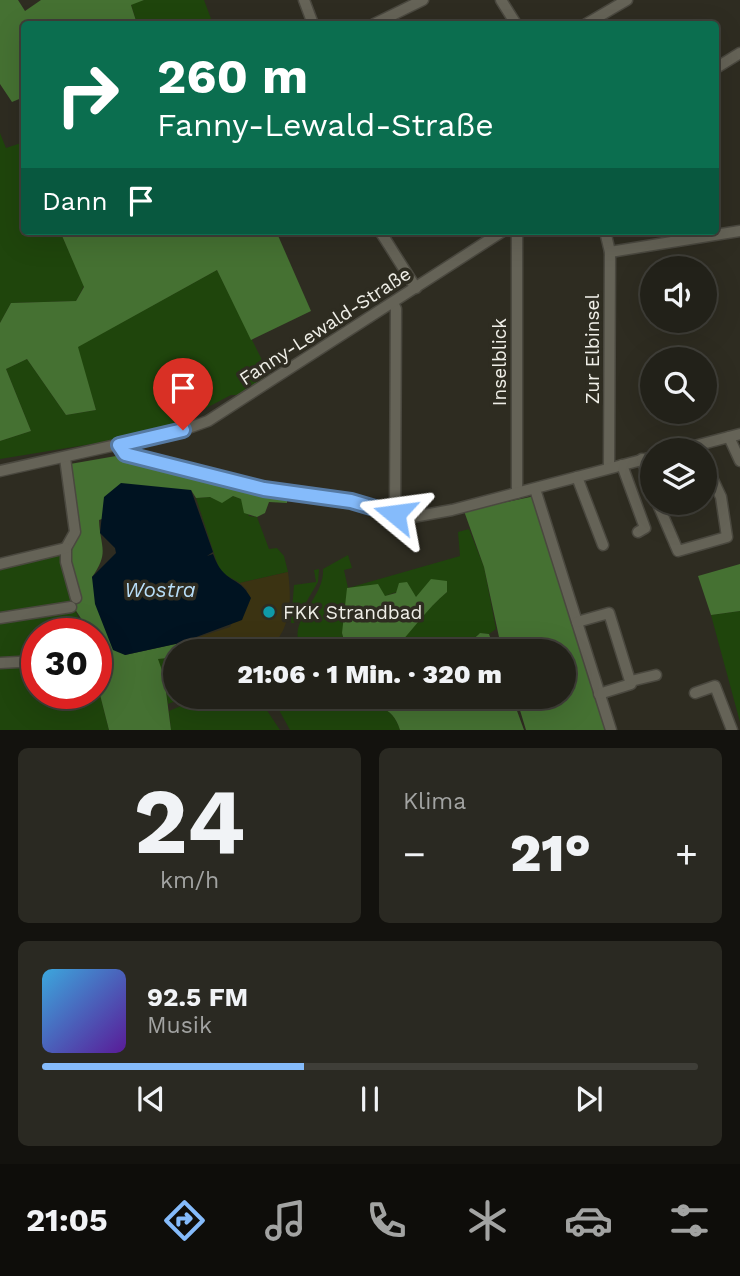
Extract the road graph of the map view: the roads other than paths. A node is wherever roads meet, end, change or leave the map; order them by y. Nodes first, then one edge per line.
1 (304, 0) edge
2 (423, 0) edge
3 (501, 0) edge
4 (627, 0) edge
5 (312, 21) edge
6 (380, 21) edge
7 (514, 21) edge
8 (591, 21) edge
9 (740, 53) edge
10 (719, 66) edge
11 (740, 231) edge
12 (719, 234) edge
13 (382, 235) edge
14 (497, 235) edge
15 (517, 235) edge
16 (607, 235) edge
17 (715, 235) edge
18 (610, 252) junction
19 (416, 289) junction
20 (393, 303) junction
21 (734, 435) edge
22 (717, 441) edge
23 (119, 445) junction
24 (65, 458) junction
25 (640, 460) edge
26 (740, 461) edge
27 (622, 465) junction
28 (609, 468) junction
29 (0, 471) edge
30 (578, 477) junction
31 (717, 488) edge
32 (535, 489) junction
33 (517, 493) junction
34 (395, 514) junction
35 (663, 515) edge
36 (638, 532) dead end
37 (603, 545) dead end
38 (66, 548) junction
39 (0, 564) edge
40 (0, 618) edge
41 (577, 622) junction
42 (0, 663) edge
43 (21, 663) edge
44 (656, 675) dead end
45 (631, 681) junction
46 (695, 693) dead end
47 (599, 694) junction
48 (611, 730) edge
49 (732, 730) edge

1 - 5 street
2 - 6 street
3 - 7 street
4 - 8 street
9 - 10 street
11 - 12 street
13 - 19 street
14 - 19 street, Fanny-Lewald-Straße
15 - 33 street, Inselblick
16 - 18 street, Zur Elbinsel
17 - 18 street
18 - 28 street, Zur Elbinsel
19 - 20 street, Fanny-Lewald-Straße
20 - 23 street, Fanny-Lewald-Straße
20 - 34 street
21 - 22 street
21 - 26 street
23 - 24 street, Fanny-Lewald-Straße
23 - 34 street
24 - 29 street, Fanny-Lewald-Straße
24 - 38 street
25 - 27 street
27 - 28 street
27 - 36 street
28 - 30 street
30 - 32 street
30 - 37 street
31 - 35 street
32 - 33 street
32 - 41 street
33 - 34 street
38 - 39 street
38 - 40 street
41 - 45 street
41 - 47 street
42 - 43 street
44 - 45 street
45 - 47 street
46 - 49 street
47 - 48 street

